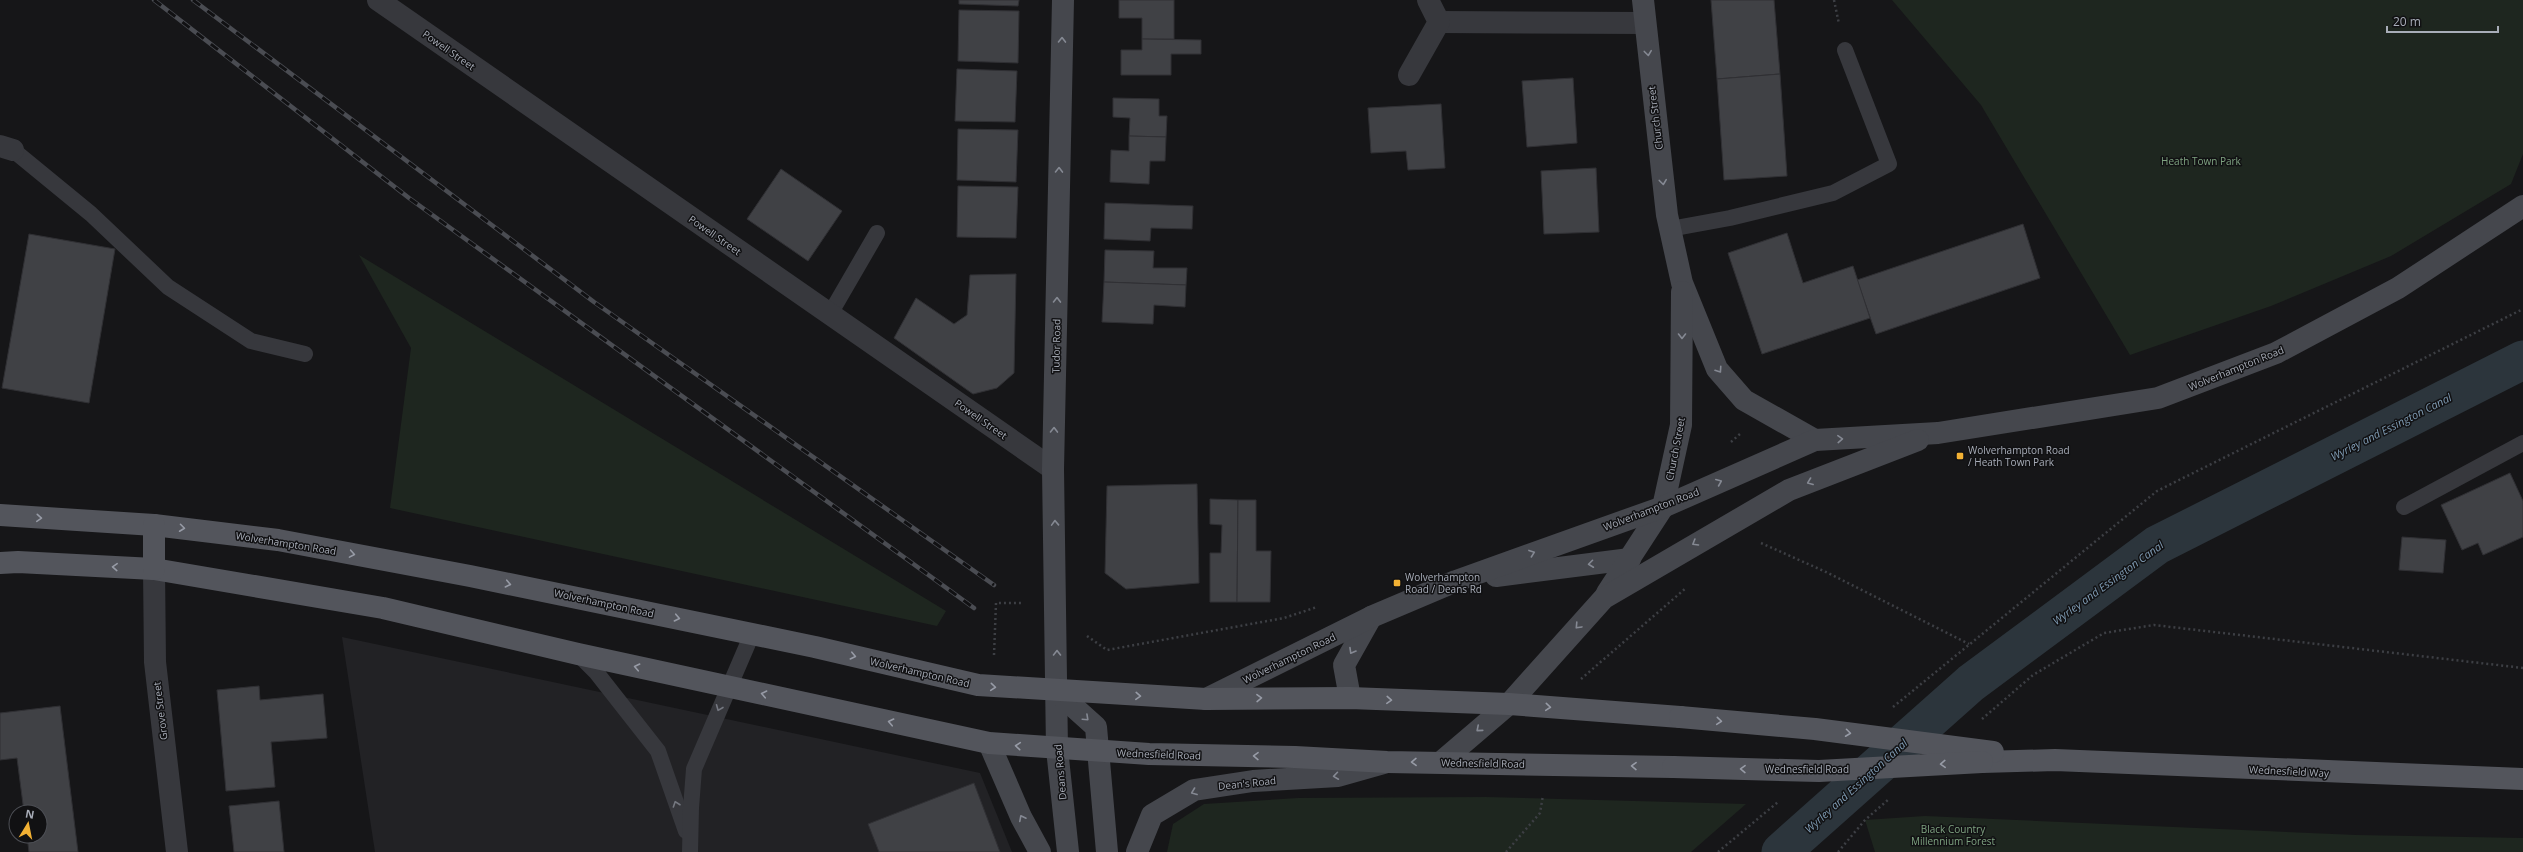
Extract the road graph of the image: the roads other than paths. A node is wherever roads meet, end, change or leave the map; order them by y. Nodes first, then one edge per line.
1 (378, 0) edge
2 (1063, 0) edge
3 (1428, 0) edge
4 (1643, 0) edge
5 (1439, 22) junction
6 (1644, 23) junction
7 (1845, 50) dead end
8 (1409, 75) dead end
9 (7, 148) edge
10 (2523, 206) edge
11 (1670, 229) junction
12 (877, 233) dead end
13 (1682, 282) junction
14 (830, 314) junction
15 (305, 354) dead end
16 (1938, 433) junction
17 (1815, 440) junction
18 (2523, 443) edge
19 (1053, 469) junction
20 (1663, 506) junction
21 (2404, 507) dead end
22 (0, 515) edge
23 (154, 525) junction
24 (1630, 559) junction
25 (0, 563) edge
26 (154, 569) junction
27 (1456, 581) junction
28 (1604, 598) junction
29 (1372, 617) junction
30 (752, 634) junction
31 (578, 654) junction
32 (728, 687) junction
33 (1057, 692) junction
34 (1350, 698) junction
35 (1206, 699) junction
36 (1509, 704) junction
37 (989, 743) junction
38 (1057, 749) junction
39 (1099, 752) junction
40 (1987, 757) junction
41 (2055, 760) joint
42 (1388, 762) junction
43 (1441, 762) junction
44 (2523, 779) edge
45 (690, 846) edge
46 (177, 852) edge
47 (1040, 852) edge
48 (1068, 852) edge
49 (1107, 852) edge
50 (1137, 852) edge

1 - 14 street, Powell Street
19 -> 2 street, Tudor Road
3 - 5 street
4 - 6 street, Church Street
5 - 6 street
5 - 8 street
6 -> 11 street, Church Street
7 - 11 lane
9 - 15 lane
10 - 16 street, Wolverhampton Road
11 - 13 street, Church Street
12 - 14 lane
13 -> 17 street, Church Street
13 -> 20 street, Church Street
14 - 19 street, Powell Street
17 -> 16 street, Wolverhampton Road
16 -> 28 street, Wolverhampton Road
20 -> 17 street, Wolverhampton Road
18 - 21 lane
33 -> 19 street, Tudor Road
20 - 24 street, Church Street
27 -> 20 street, Wolverhampton Road
22 -> 23 main road, Wolverhampton Road
23 - 26 main road
23 -> 30 main road, Wolverhampton Road
24 -> 27 street
24 - 28 street, Church Street
26 -> 25 main road
26 - 31 main road
26 - 46 street, Grove Street
27 - 29 street, Wolverhampton Road
28 -> 36 street, Wolverhampton Road
29 -> 34 street
29 - 35 street, Wolverhampton Road
30 - 32 lane
30 -> 33 main road, Wolverhampton Road
32 -> 31 main road
45 -> 31 lane
37 -> 32 main road
32 -> 45 lane
33 -> 35 main road, Wolverhampton Road
33 - 38 street, Deans Road
33 -> 39 street
35 -> 34 main road, Wolverhampton Road
34 -> 36 main road, Wolverhampton Road
36 -> 40 main road, Wednesfield Road, bridge
36 -> 43 street, Wolverhampton Road
38 -> 37 main road
47 -> 37 street
38 - 39 main road, Wednesfield Road
38 - 48 street, Deans Road
42 -> 39 main road, Wednesfield Road
39 - 49 street
40 - 41 main road, Wednesfield Road
40 -> 43 main road, Wednesfield Road, bridge
41 - 44 main road, Wednesfield Way
43 -> 42 main road, Wednesfield Road
42 -> 50 street, Dean's Road

